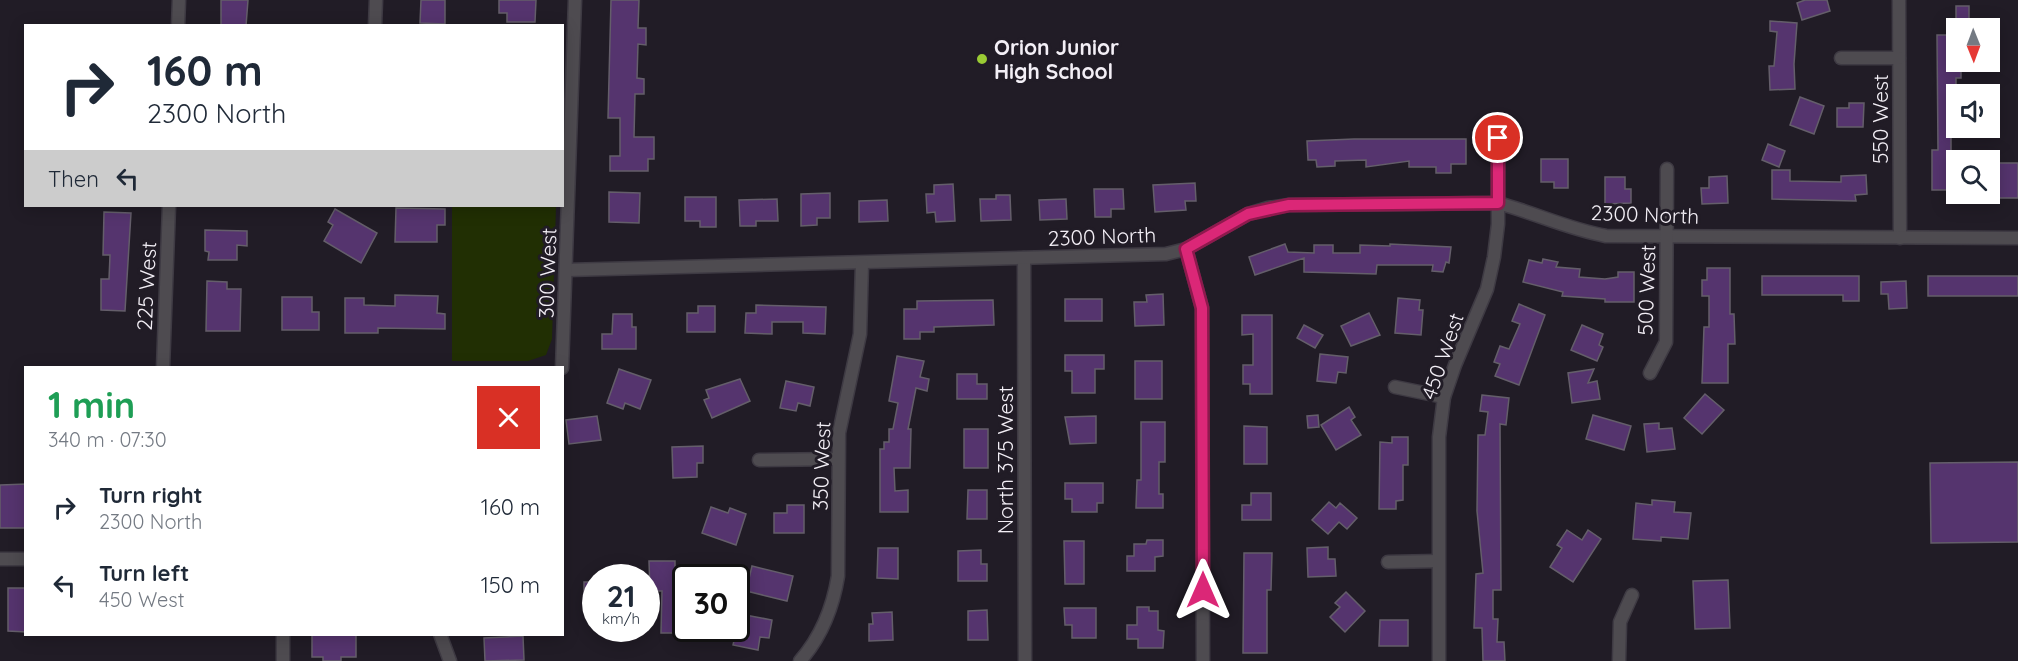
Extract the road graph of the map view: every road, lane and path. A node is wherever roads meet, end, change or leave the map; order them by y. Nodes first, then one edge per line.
1 (179, 0) edge
2 (376, 0) edge
3 (574, 0) edge
4 (1899, 0) edge
5 (178, 24) edge
6 (375, 24) edge
7 (1841, 58) dead end
8 (1899, 58) junction
9 (1498, 138) dead end
10 (1667, 169) dead end
11 (566, 170) edge
12 (1498, 203) junction
13 (169, 207) edge
14 (1666, 236) junction
15 (1900, 238) junction
16 (2018, 238) edge
17 (1186, 249) junction
18 (1024, 258) junction
19 (862, 264) junction
20 (567, 270) junction
21 (163, 366) edge
22 (563, 366) edge
23 (1650, 373) dead end
24 (1395, 387) dead end
25 (1444, 397) junction
26 (838, 459) junction
27 (759, 460) dead end
28 (0, 559) edge
29 (24, 559) edge
30 (1438, 561) junction
31 (1388, 562) dead end
32 (1632, 595) dead end
33 (283, 636) edge
34 (441, 636) edge
35 (283, 661) edge
36 (450, 661) edge
37 (800, 661) edge
38 (1025, 661) edge
39 (1203, 661) edge
40 (1439, 661) edge
41 (1618, 661) edge

1 - 5 street
2 - 6 street
3 - 11 street, 300 West
4 - 8 street, 550 West
7 - 8 street
8 - 15 street, 550 West
9 - 12 street, 450 West
10 - 14 street, 500 West
11 - 20 street, 300 West
12 - 14 street, 2300 North
12 - 17 street, 2300 North
12 - 25 street, 450 West
13 - 21 street, 225 West
14 - 15 street, 2300 North
14 - 23 street, 500 West
15 - 16 street, 2300 North
17 - 18 street, 2300 North
17 - 39 street
18 - 19 street, 2300 North
18 - 38 street, North 375 West
19 - 20 street, 2300 North
19 - 26 street, 350 West
20 - 22 street, 300 West
24 - 25 street
25 - 30 street, 450 West
26 - 27 street
26 - 37 street, 350 West
28 - 29 street
30 - 31 street
30 - 40 street, 450 West
32 - 41 street
33 - 35 street
34 - 36 street

